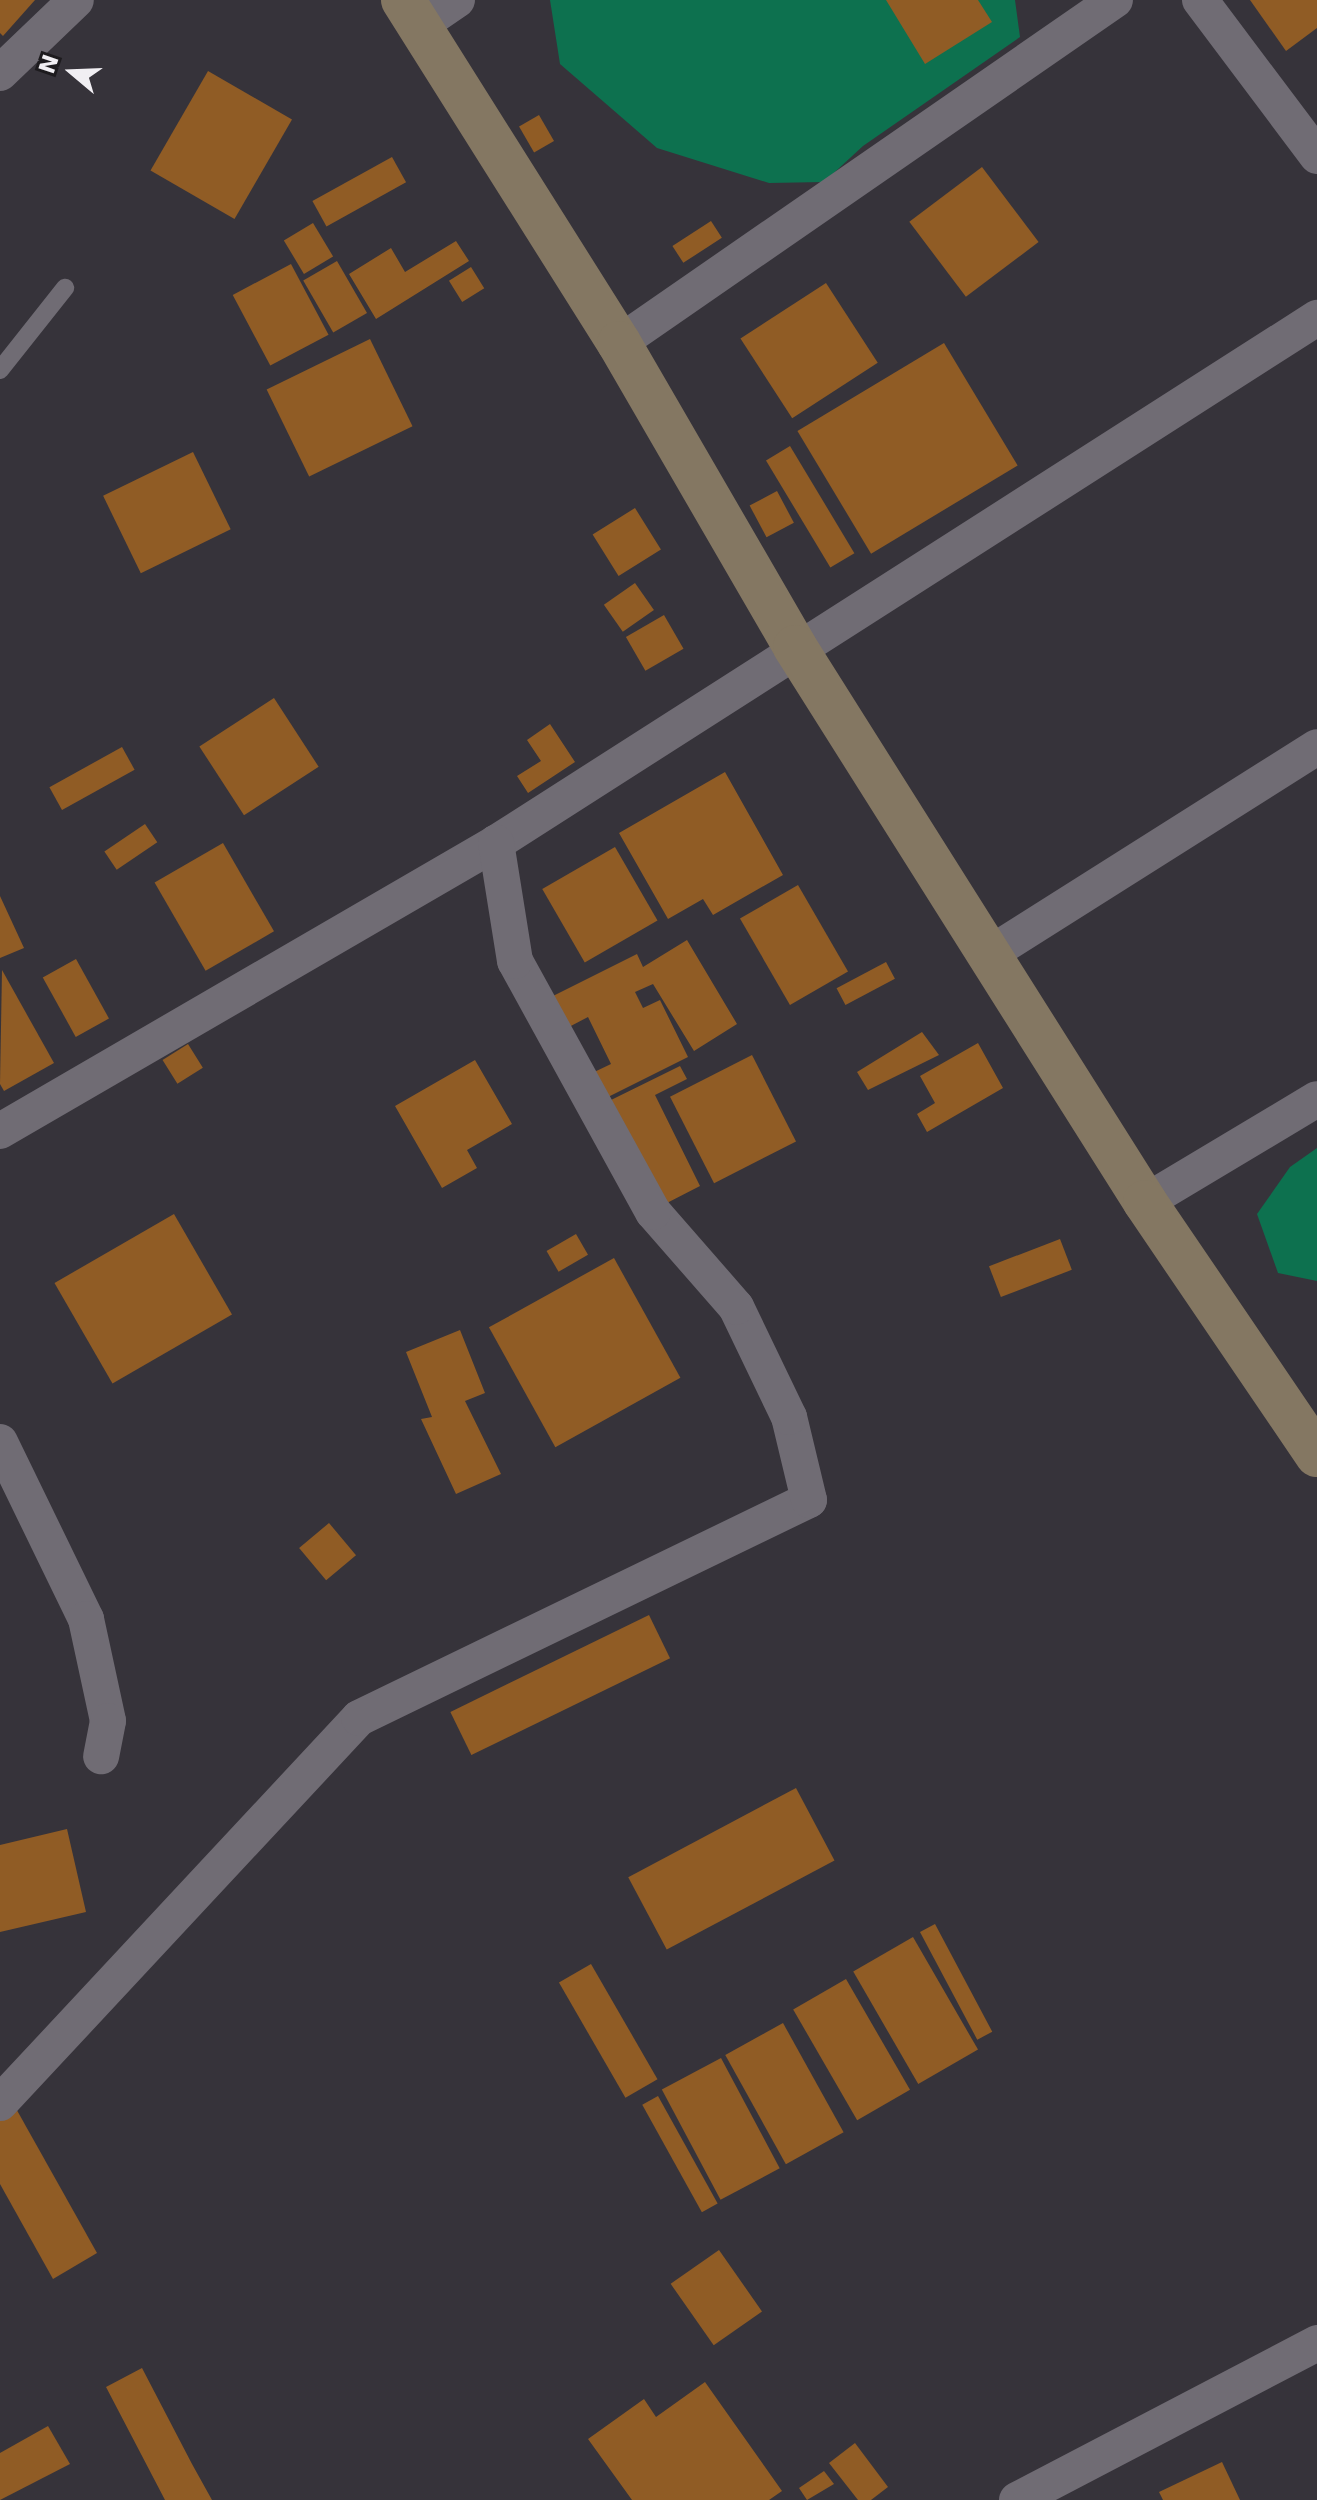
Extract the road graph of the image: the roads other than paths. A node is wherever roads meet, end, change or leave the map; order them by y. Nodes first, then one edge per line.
1 (76, 0) edge
2 (457, 0) edge
3 (1115, 0) edge
4 (1200, 0) edge
5 (411, 13) edge
6 (0, 73) edge
7 (1317, 156) edge
8 (65, 288) dead end
9 (1317, 318) edge
10 (619, 343) junction
11 (0, 370) edge
12 (795, 647) junction
13 (1317, 747) edge
14 (496, 843) junction
15 (988, 955) junction
16 (1317, 1099) edge
17 (0, 1131) edge
18 (1145, 1202) junction
19 (0, 1442) edge
20 (1317, 1455) edge
21 (101, 1756) dead end
22 (0, 2103) edge
23 (1317, 2343) edge
24 (1017, 2500) edge

1 - 6 street
2 - 5 street
3 - 10 street
4 - 7 street
5 - 10 main road
8 - 11 lane
9 - 12 street
10 - 12 main road
12 - 14 street
12 - 15 main road
13 - 15 street
14 - 17 street
14 - 22 street
15 - 18 main road
16 - 18 street
18 - 20 main road
19 - 21 street
23 - 24 street

